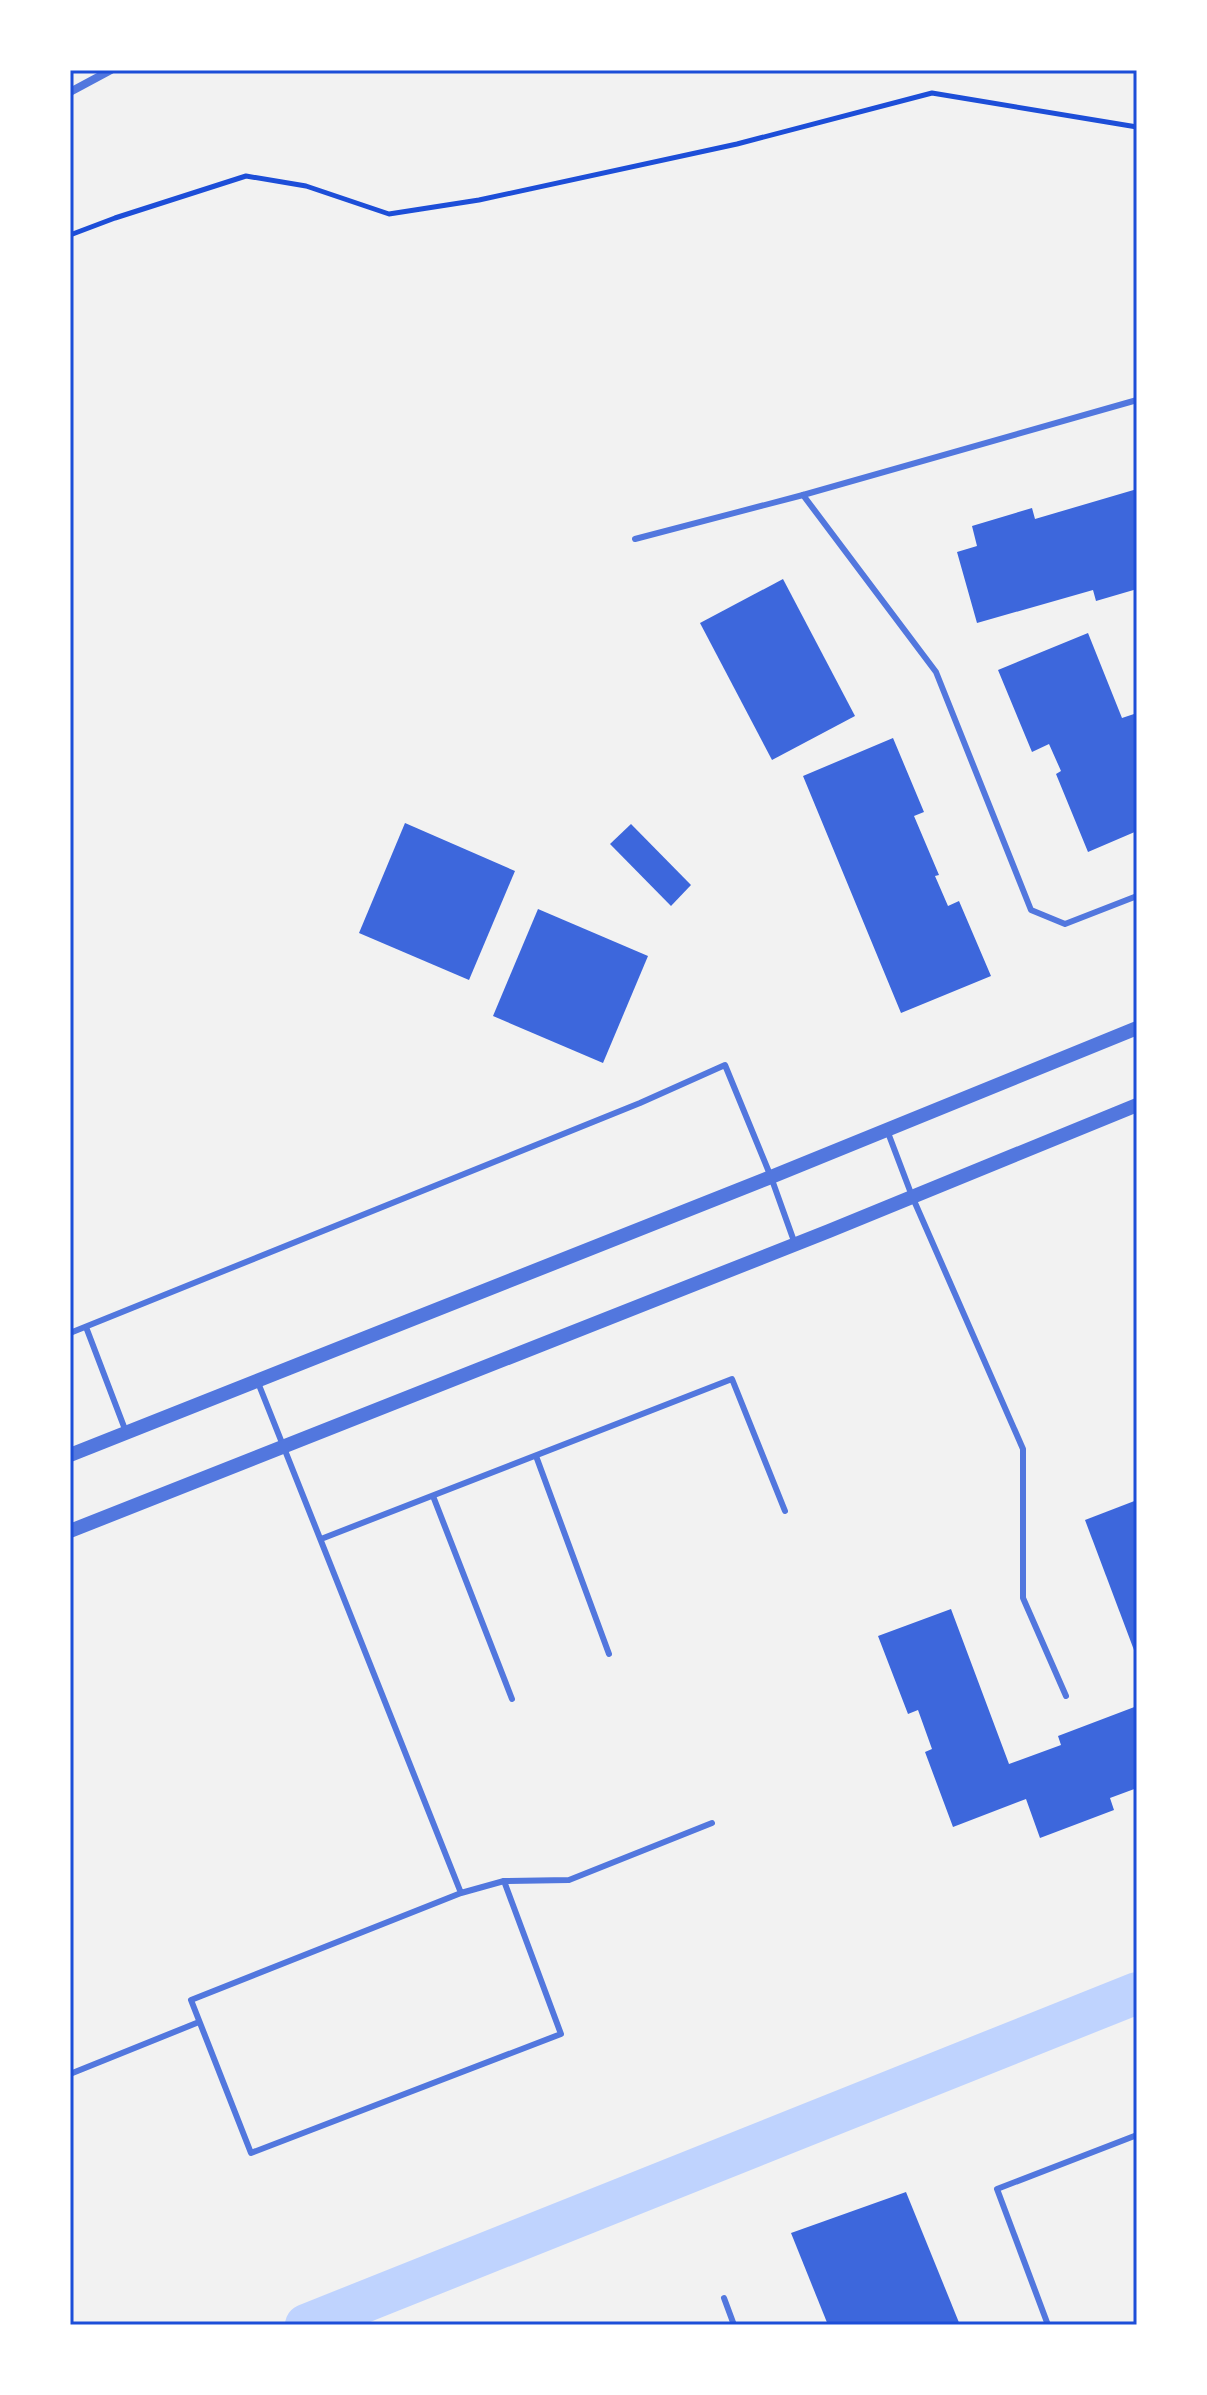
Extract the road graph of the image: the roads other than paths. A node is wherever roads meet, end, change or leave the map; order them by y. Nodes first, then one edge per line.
1 (111, 70) edge
2 (70, 92) edge
3 (1137, 400) edge
4 (803, 495) junction
5 (635, 539) dead end
6 (1137, 896) edge
7 (1137, 1028) edge
8 (1137, 1105) edge
9 (887, 1130) junction
10 (771, 1177) junction
11 (912, 1196) junction
12 (795, 1244) junction
13 (86, 1327) junction
14 (70, 1333) edge
15 (257, 1380) junction
16 (126, 1433) junction
17 (284, 1446) junction
18 (70, 1455) edge
19 (536, 1456) junction
20 (433, 1496) junction
21 (785, 1511) dead end
22 (70, 1531) edge
23 (321, 1539) junction
24 (609, 1654) dead end
25 (1066, 1696) dead end
26 (512, 1699) dead end
27 (712, 1823) dead end
28 (504, 1881) junction
29 (461, 1893) junction
30 (199, 2022) junction
31 (70, 2074) edge
32 (1137, 2135) edge
33 (724, 2298) dead end
34 (734, 2325) edge
35 (1048, 2325) edge

1 - 2 street
3 - 4 lane
4 - 5 lane
4 - 6 lane
7 - 9 street
8 - 11 street
9 - 10 street
9 - 11 lane
10 - 12 lane
10 - 13 lane
10 - 15 street
11 - 12 street
11 - 25 lane
12 - 17 street
13 - 14 lane
13 - 16 lane
15 - 16 street
15 - 17 lane
16 - 18 street
17 - 22 street
17 - 23 lane
19 - 20 lane
19 - 21 lane
19 - 24 lane
20 - 23 lane
20 - 26 lane
23 - 29 lane
27 - 28 lane
28 - 29 lane
28 - 30 lane
29 - 30 lane
30 - 31 lane
32 - 35 lane
33 - 34 lane

